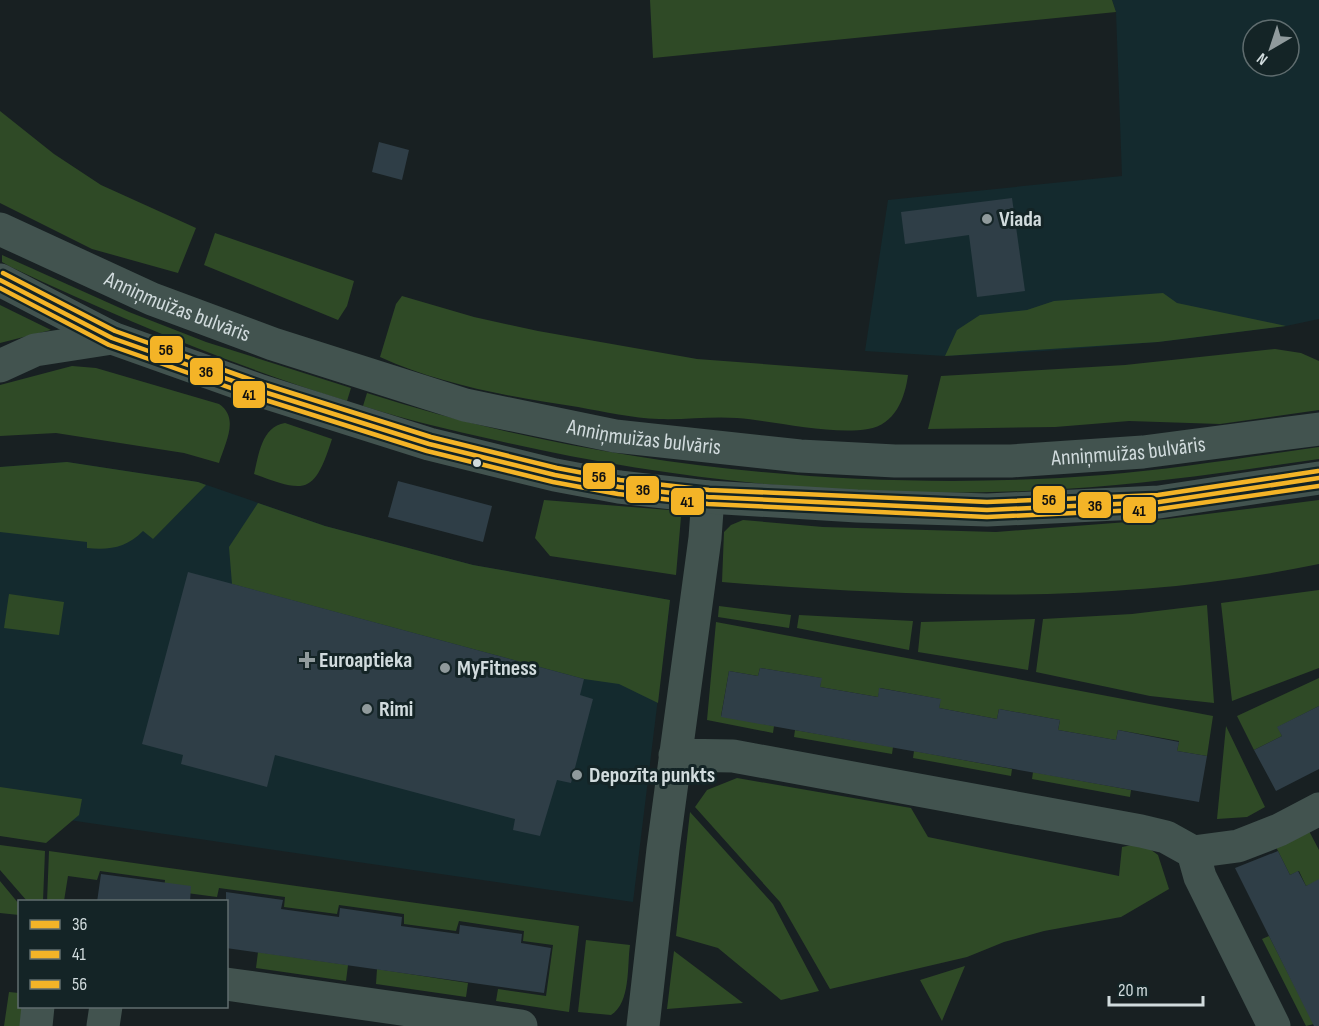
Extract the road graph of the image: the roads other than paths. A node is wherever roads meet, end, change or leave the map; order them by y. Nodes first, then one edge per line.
1 (0, 229) edge
2 (0, 280) edge
3 (112, 338) junction
4 (0, 366) edge
5 (1319, 429) edge
6 (1319, 478) edge
7 (708, 497) junction
8 (675, 755) junction
9 (1319, 809) edge
10 (1193, 852) junction
11 (228, 984) edge
12 (38, 1008) edge
13 (106, 1008) edge
14 (36, 1026) edge
15 (103, 1026) edge
16 (521, 1026) edge
17 (644, 1026) edge
18 (1274, 1026) edge

1 - 5 street, Anniņmuižas bulvāris
2 - 3 street
3 - 4 street
3 - 7 street
6 - 7 street
7 - 8 street
8 - 10 street
8 - 17 street
9 - 10 street
10 - 18 street
11 - 16 street
12 - 14 street
13 - 15 street

